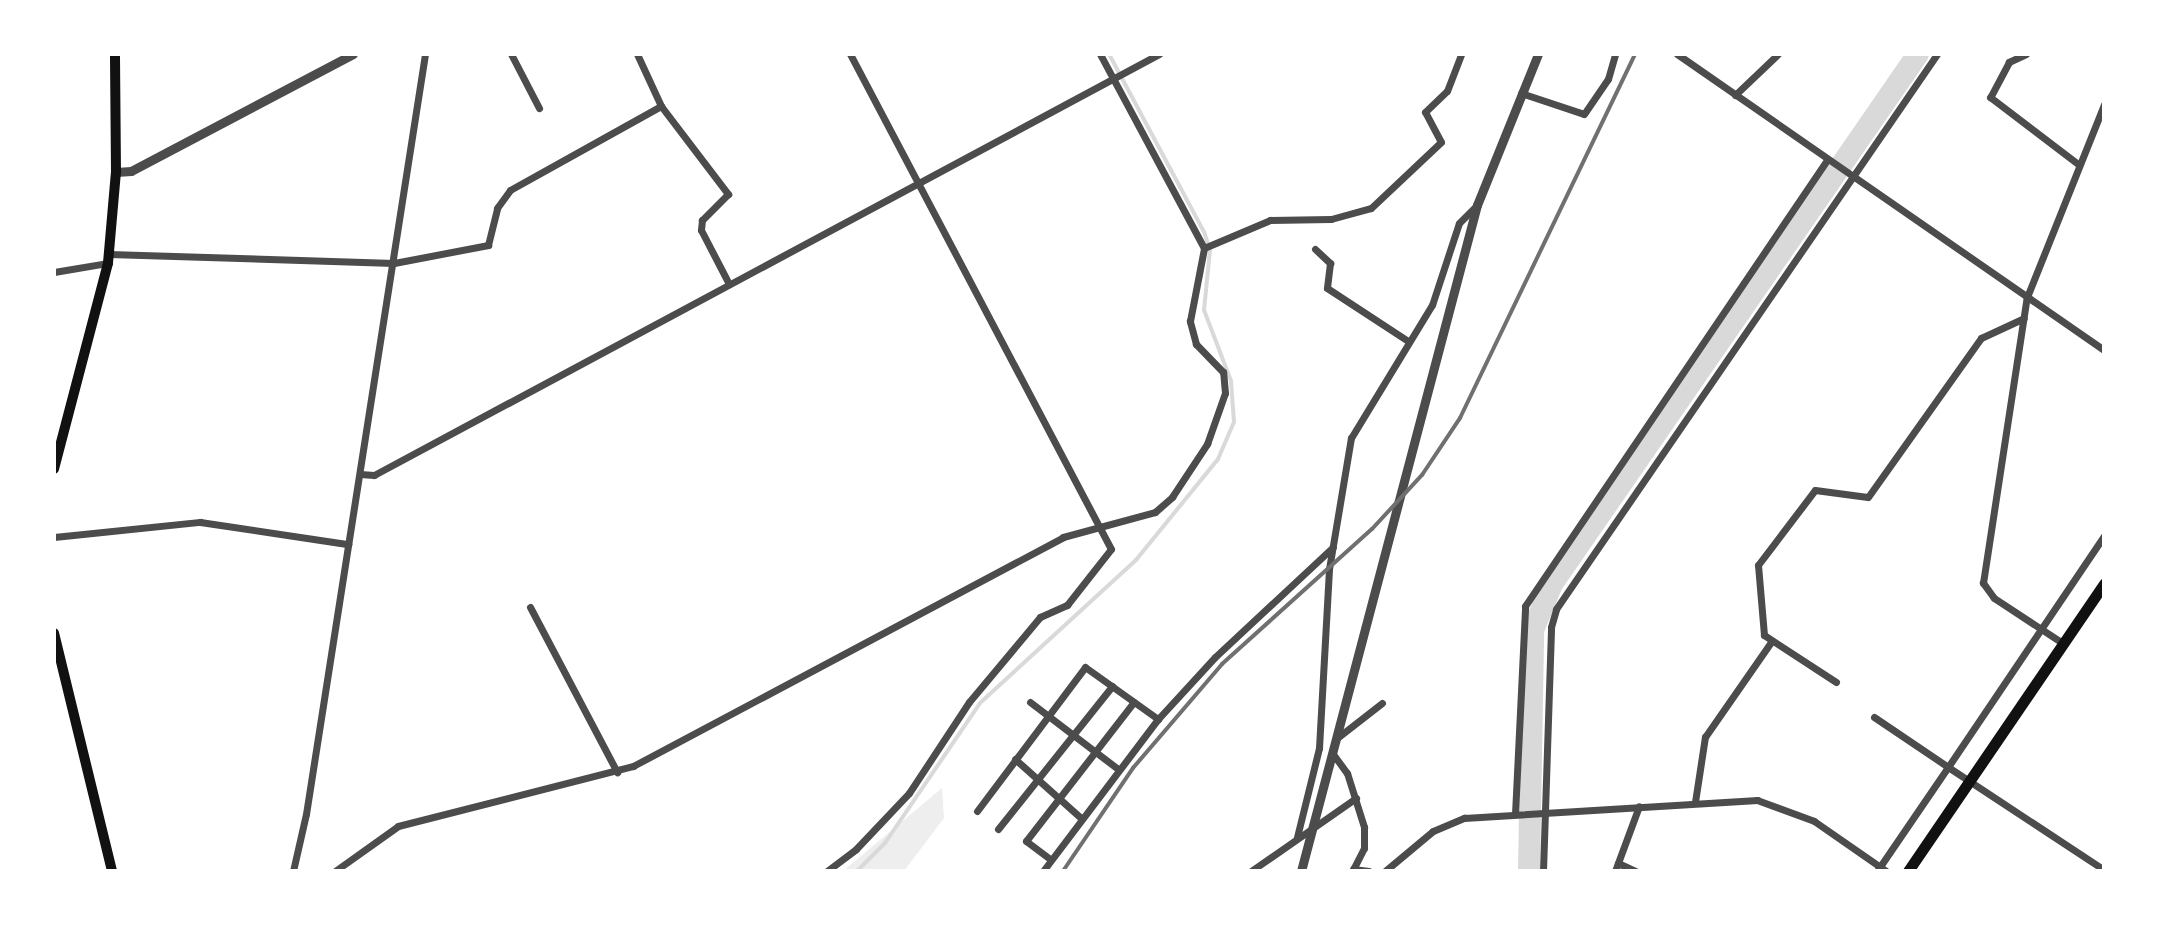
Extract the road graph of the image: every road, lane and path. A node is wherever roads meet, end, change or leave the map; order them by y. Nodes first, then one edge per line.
1 (115, 54) edge
2 (353, 54) edge
3 (425, 54) edge
4 (511, 54) edge
5 (637, 54) edge
6 (850, 54) edge
7 (1100, 54) edge
8 (1159, 54) edge
9 (1461, 54) edge
10 (1538, 54) edge
11 (1615, 54) edge
12 (1677, 54) edge
13 (1778, 54) edge
14 (1937, 54) edge
15 (2026, 54) edge
16 (1113, 78) junction
17 (1521, 93) junction
18 (1735, 95) junction
19 (2104, 104) edge
20 (661, 106) junction
21 (539, 108) dead end
22 (1825, 158) junction
23 (2078, 164) junction
24 (116, 172) junction
25 (1854, 178) junction
26 (919, 184) junction
27 (1477, 205) junction
28 (1204, 248) junction
29 (1315, 249) dead end
30 (109, 258) junction
31 (394, 263) junction
32 (54, 272) edge
33 (729, 284) junction
34 (2027, 297) junction
35 (2024, 318) junction
36 (1408, 341) junction
37 (2104, 350) edge
38 (54, 469) edge
39 (360, 474) junction
40 (1102, 529) junction
41 (2104, 536) edge
42 (54, 537) edge
43 (348, 544) junction
44 (1333, 547) junction
45 (2104, 584) edge
46 (530, 607) dead end
47 (2041, 630) junction
48 (54, 633) edge
49 (1771, 642) junction
50 (2064, 644) junction
51 (1836, 682) dead end
52 (1112, 686) junction
53 (1030, 702) dead end
54 (1134, 702) junction
55 (1382, 703) dead end
56 (1048, 716) junction
57 (1874, 717) dead end
58 (1158, 719) junction
59 (1073, 735) junction
60 (1337, 738) junction
61 (1095, 753) junction
62 (1333, 754) junction
63 (1015, 759) junction
64 (1948, 767) junction
65 (1118, 769) junction
66 (617, 772) junction
67 (1038, 777) junction
68 (1969, 780) junction
69 (1061, 795) junction
70 (1356, 798) junction
71 (1695, 802) junction
72 (1639, 806) junction
73 (977, 811) dead end
74 (1543, 812) junction
75 (1517, 814) junction
76 (1081, 818) junction
77 (1314, 825) junction
78 (998, 829) dead end
79 (1297, 837) junction
80 (1050, 859) junction
81 (1616, 867) edge
82 (1353, 869) edge
83 (1881, 870) edge
84 (2104, 870) edge
85 (112, 871) edge
86 (293, 871) edge
87 (335, 871) edge
88 (827, 871) edge
89 (1043, 871) edge
90 (1251, 871) edge
91 (1301, 871) edge
92 (1369, 871) edge
93 (1385, 871) edge
94 (1543, 871) edge
95 (1635, 871) edge
96 (1908, 871) edge

1 - 24 main road
2 - 24 street
3 - 31 street
4 - 21 street
5 - 20 street
6 - 26 street
7 - 16 street
8 - 16 street
9 - 28 street
10 - 17 street
11 - 17 street
12 - 18 street
13 - 18 street
14 - 25 street
15 - 23 street
16 - 26 street
16 - 28 street
17 - 27 street
18 - 22 street
19 - 23 street
20 - 31 street
20 - 33 street
22 - 25 street
22 - 75 street
23 - 34 street
24 - 30 main road
25 - 34 street
25 - 74 street
26 - 33 street
26 - 40 street
27 - 36 street
27 - 60 street
28 - 40 street
29 - 36 street
30 - 31 street
30 - 32 street
30 - 38 main road
31 - 39 street
33 - 39 street
34 - 35 street
34 - 37 street
35 - 47 street
35 - 49 street
36 - 44 street
39 - 43 street
40 - 66 street
40 - 88 street
41 - 47 street
42 - 43 street
43 - 86 street
44 - 58 street
44 - 79 street
45 - 50 main road
46 - 66 street
47 - 50 street
47 - 64 street
48 - 85 main road
49 - 51 street
49 - 71 street
50 - 68 main road
52 - 54 street
52 - 56 street
52 - 59 street
53 - 56 street
54 - 58 street
54 - 61 street
55 - 60 street
56 - 59 street
56 - 63 street
57 - 64 street
58 - 65 street
59 - 61 street
59 - 67 street
60 - 62 street
61 - 65 street
61 - 69 street
62 - 70 street
62 - 77 street
63 - 67 street
63 - 73 street
64 - 68 street
64 - 83 street
65 - 76 street
66 - 87 street
67 - 69 street
67 - 78 street
68 - 84 street
68 - 96 main road
69 - 76 street
69 - 80 street
70 - 77 street
70 - 82 street
71 - 72 street
71 - 83 street
72 - 74 street
72 - 81 street
74 - 75 street
74 - 94 street
75 - 93 street
76 - 80 street
77 - 79 street
77 - 91 street
79 - 90 street
80 - 89 street
81 - 95 street
82 - 92 street

